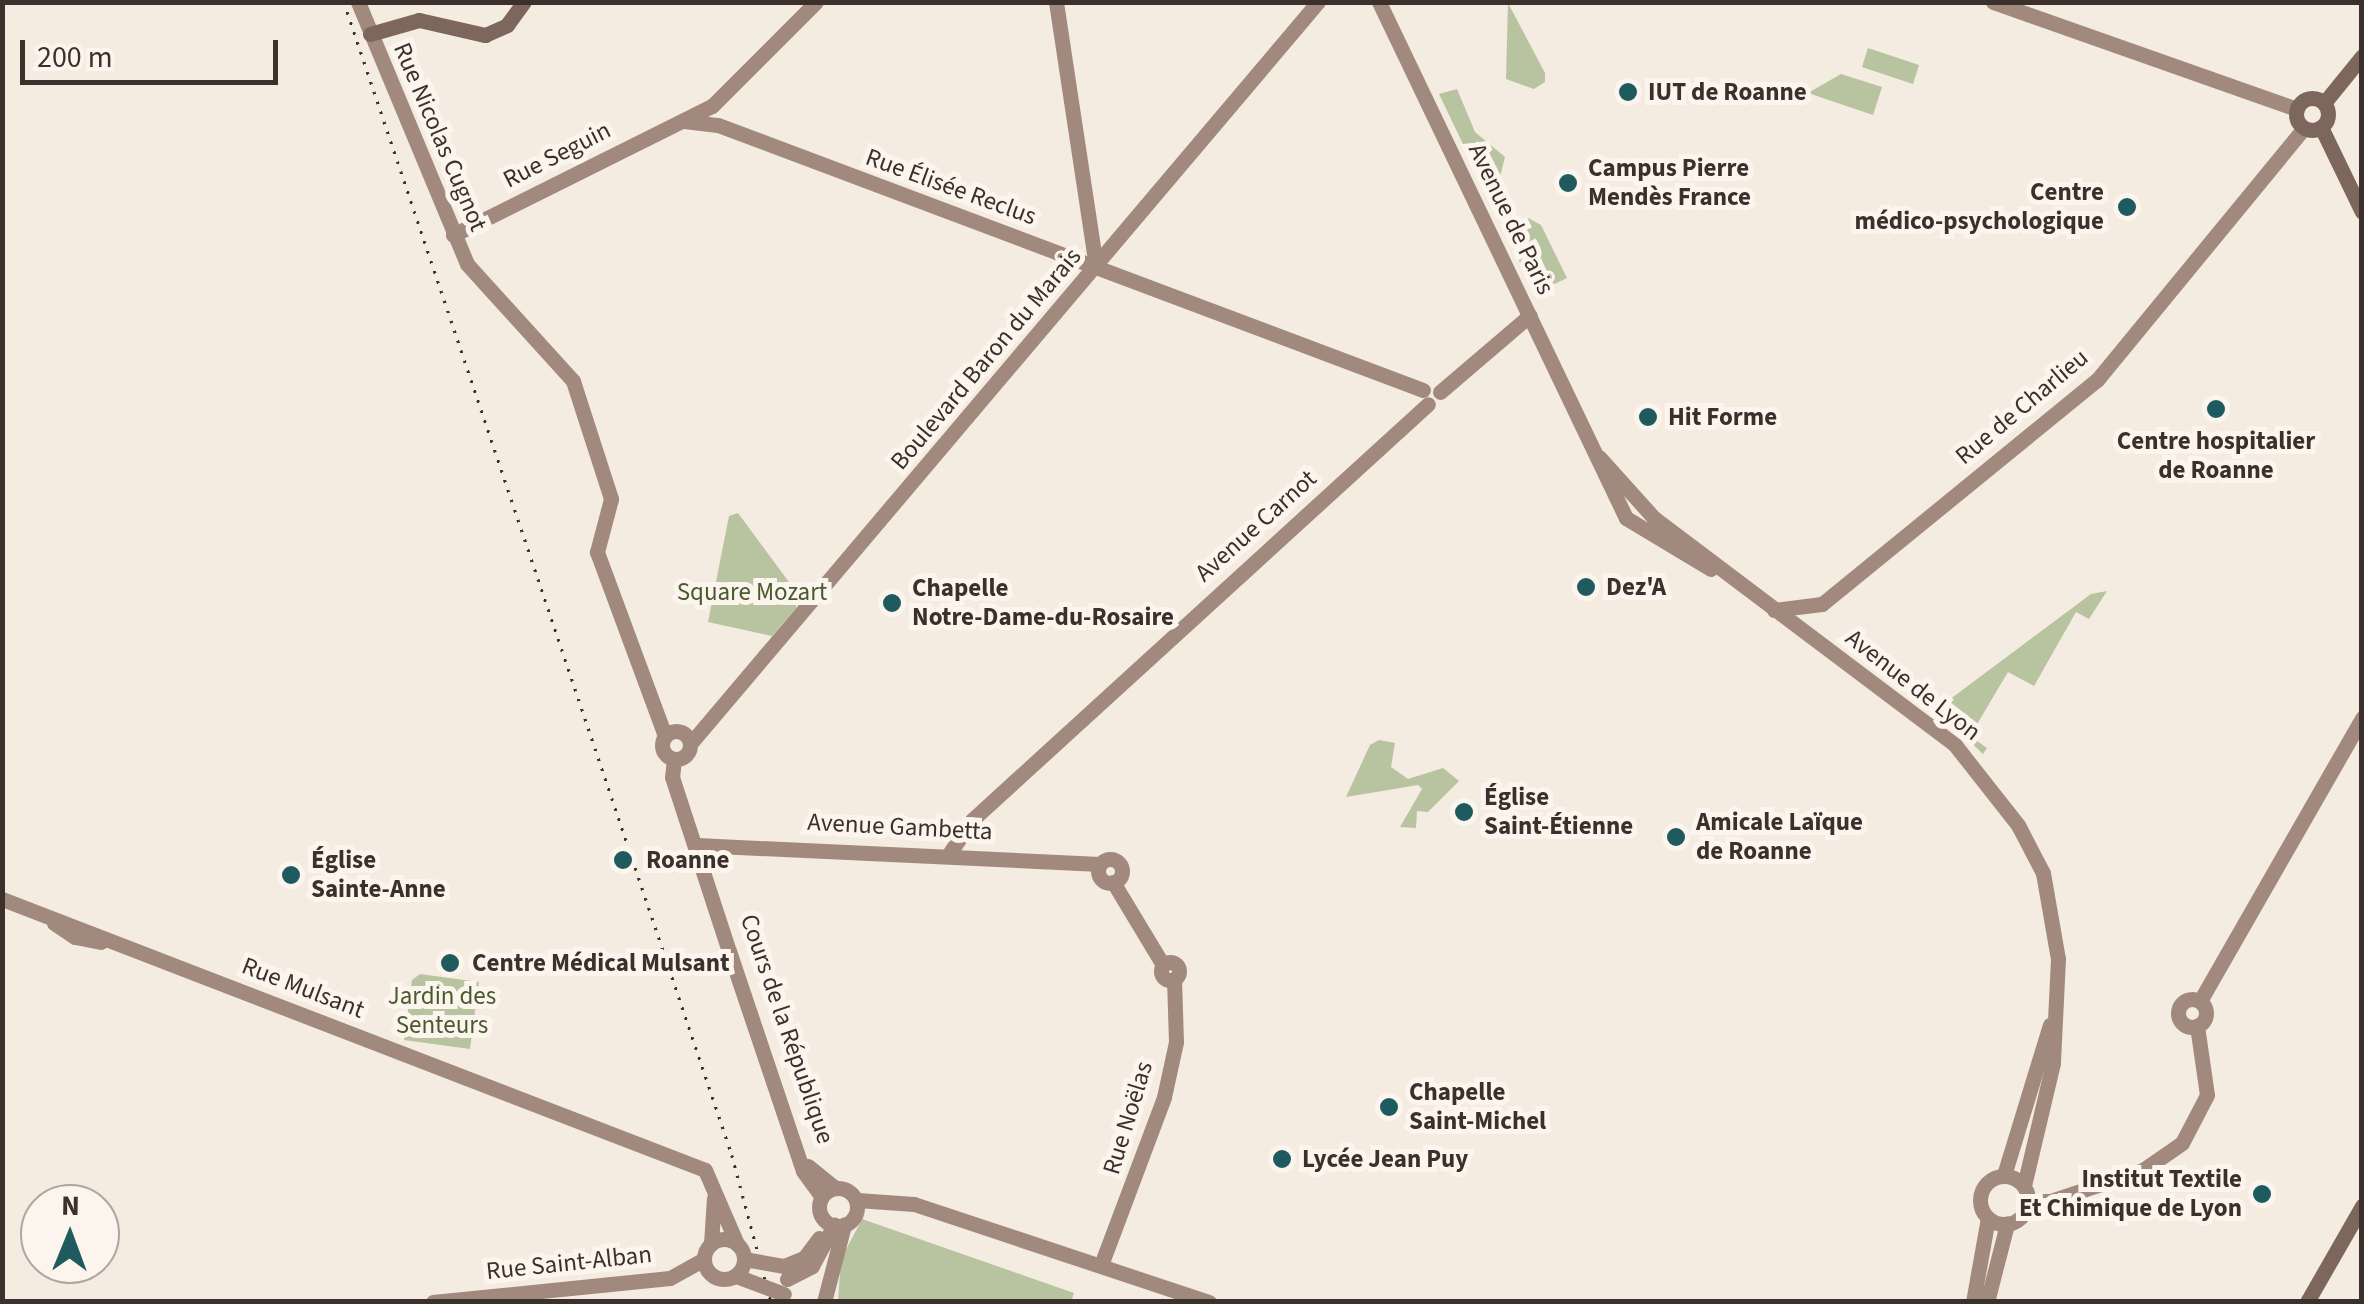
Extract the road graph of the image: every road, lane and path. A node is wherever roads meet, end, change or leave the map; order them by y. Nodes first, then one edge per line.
1 (358, 2) edge
2 (524, 2) edge
3 (816, 2) edge
4 (1056, 2) edge
5 (1318, 2) edge
6 (1379, 2) edge
7 (1993, 2) edge
8 (370, 34) junction
9 (2362, 56) edge
10 (2324, 103) junction
11 (2297, 109) junction
12 (684, 120) junction
13 (2322, 127) junction
14 (2304, 128) junction
15 (2362, 212) edge
16 (453, 235) junction
17 (1096, 266) junction
18 (1530, 315) junction
19 (1431, 395) junction
20 (1599, 457) junction
21 (1822, 604) junction
22 (1768, 605) junction
23 (1820, 643) junction
24 (2362, 718) edge
25 (665, 736) junction
26 (690, 744) junction
27 (674, 759) junction
28 (697, 845) junction
29 (949, 854) junction
30 (2, 899) edge
31 (1174, 980) joint
32 (2058, 997) junction
33 (2200, 1001) junction
34 (2196, 1026) junction
35 (694, 1166) junction
36 (2004, 1176) junction
37 (828, 1192) junction
38 (2026, 1194) junction
39 (857, 1200) junction
40 (2362, 1206) edge
41 (1988, 1218) junction
42 (834, 1224) junction
43 (2007, 1224) junction
44 (708, 1252) junction
45 (739, 1262) junction
46 (1101, 1265) junction
47 (787, 1285) edge
48 (433, 1302) edge
49 (824, 1302) edge
50 (1210, 1302) edge
51 (1973, 1302) edge
52 (1987, 1302) edge
53 (2307, 1302) edge

1 - 8 street, Rue Nicolas Cugnot
2 - 8 main road
3 - 12 street, Rue Seguin
4 - 17 street
5 - 17 street, Boulevard Baron du Marais
6 - 18 street, Avenue de Paris
7 - 11 street
8 - 16 street, Rue Nicolas Cugnot
9 - 10 main road
10 - 11 main road
10 - 13 main road
11 - 14 main road
12 - 16 street, Rue Seguin
12 - 17 street, Rue Élisée Reclus
13 - 14 main road
13 - 15 main road
14 - 21 street, Rue de Charlieu
16 - 25 street, Rue Nicolas Cugnot
17 - 19 street, Rue Élisée Reclus
17 - 26 street, Boulevard Baron du Marais
18 - 19 street, Avenue Carnot
18 - 20 street, Avenue de Paris
19 - 29 street, Avenue Carnot
20 - 22 street, Avenue de Lyon
20 - 22 street, Avenue de Lyon
21 - 22 street
21 - 23 street
22 - 23 street, Avenue de Lyon
23 - 32 street, Avenue de Lyon
24 - 33 street
25 - 26 street
25 - 27 street, Rue Nicolas Cugnot
26 - 27 street, Boulevard Baron du Marais
27 - 28 street, Cours de la République
28 - 29 street, Avenue Gambetta
28 - 37 street, Cours de la République
29 - 31 street, Avenue Gambetta
30 - 35 street, Rue Mulsant
31 - 46 street, Rue Noëlas
32 - 36 street, Avenue de Lyon
32 - 38 street, Avenue de Lyon
33 - 34 street
33 - 34 street
34 - 38 street
35 - 44 street
35 - 45 street
36 - 38 street
36 - 41 street
37 - 39 street
37 - 42 street
38 - 43 street
39 - 42 street
39 - 46 street
40 - 53 main road
41 - 43 street
41 - 51 street
42 - 47 street
42 - 49 street
43 - 52 street
44 - 45 street
44 - 45 street
44 - 48 street, Rue Saint-Alban
45 - 47 street, bridge
45 - 47 street, bridge
46 - 50 street

